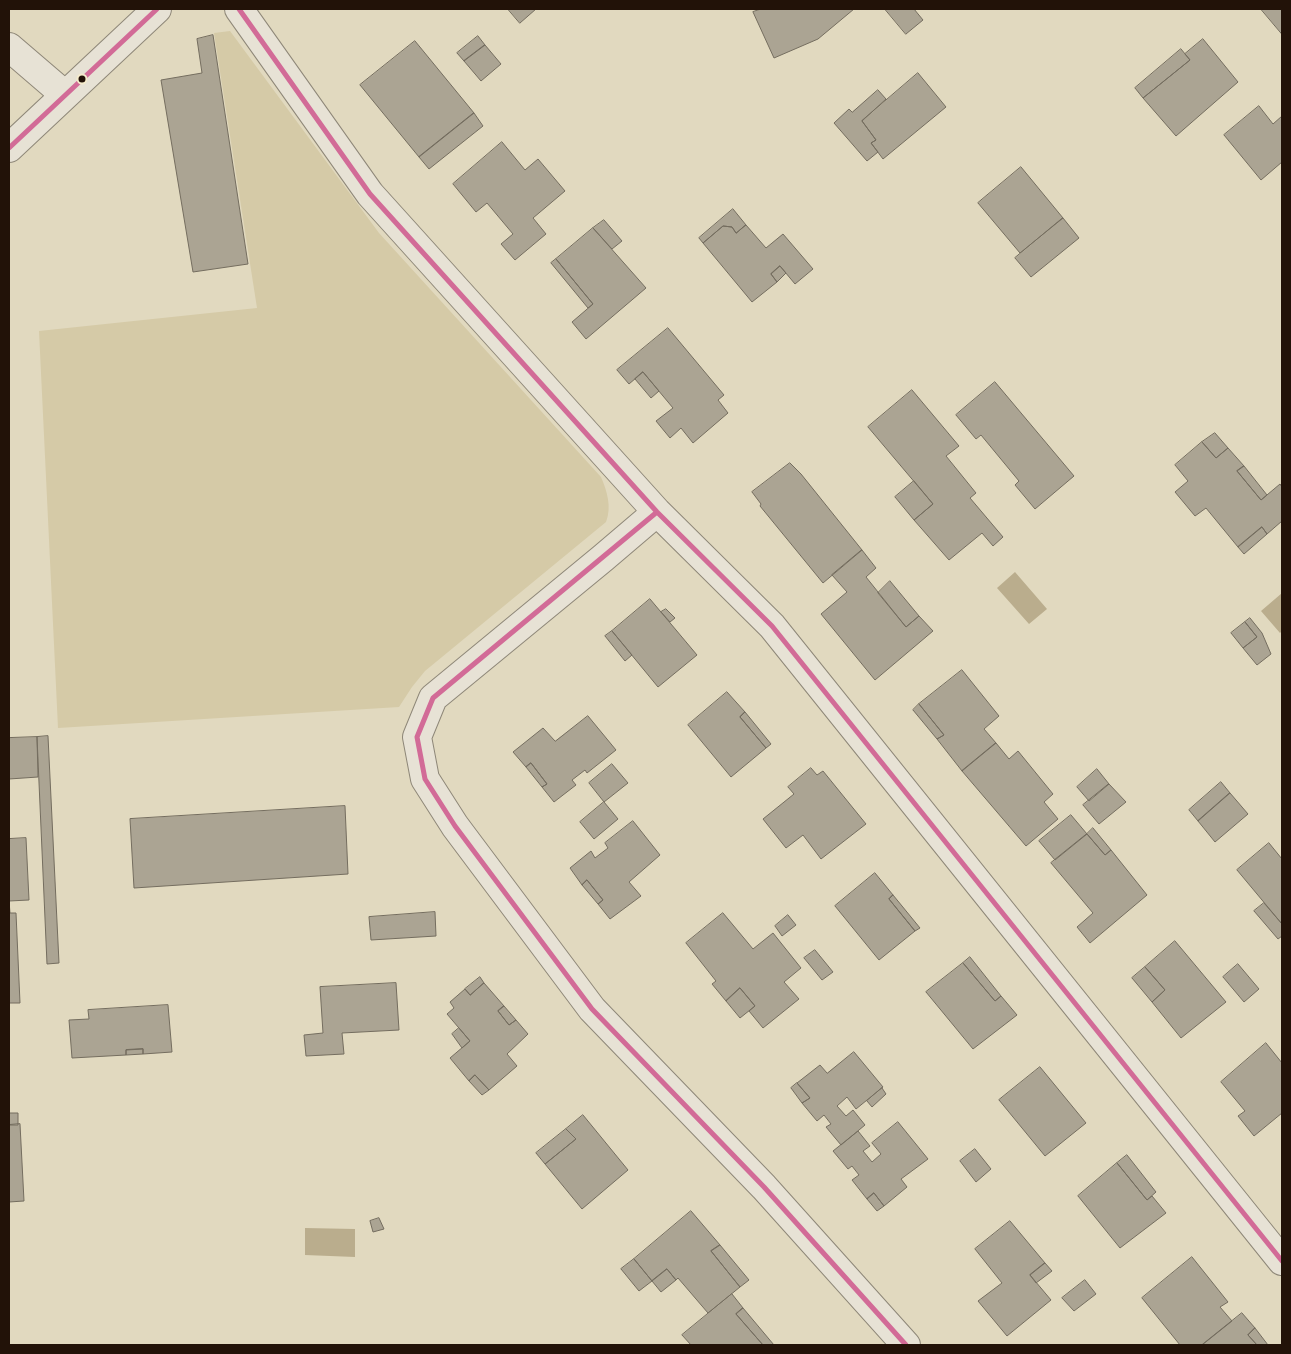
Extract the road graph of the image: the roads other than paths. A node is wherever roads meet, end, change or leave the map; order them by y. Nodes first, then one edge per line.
1 (157, 9) edge
2 (239, 9) edge
3 (9, 47) edge
4 (65, 96) junction
5 (9, 148) edge
6 (656, 512) junction
7 (1282, 1260) edge
8 (906, 1345) edge

1 - 4 street
2 - 6 street
3 - 4 street
4 - 5 street
6 - 7 street
6 - 8 street

